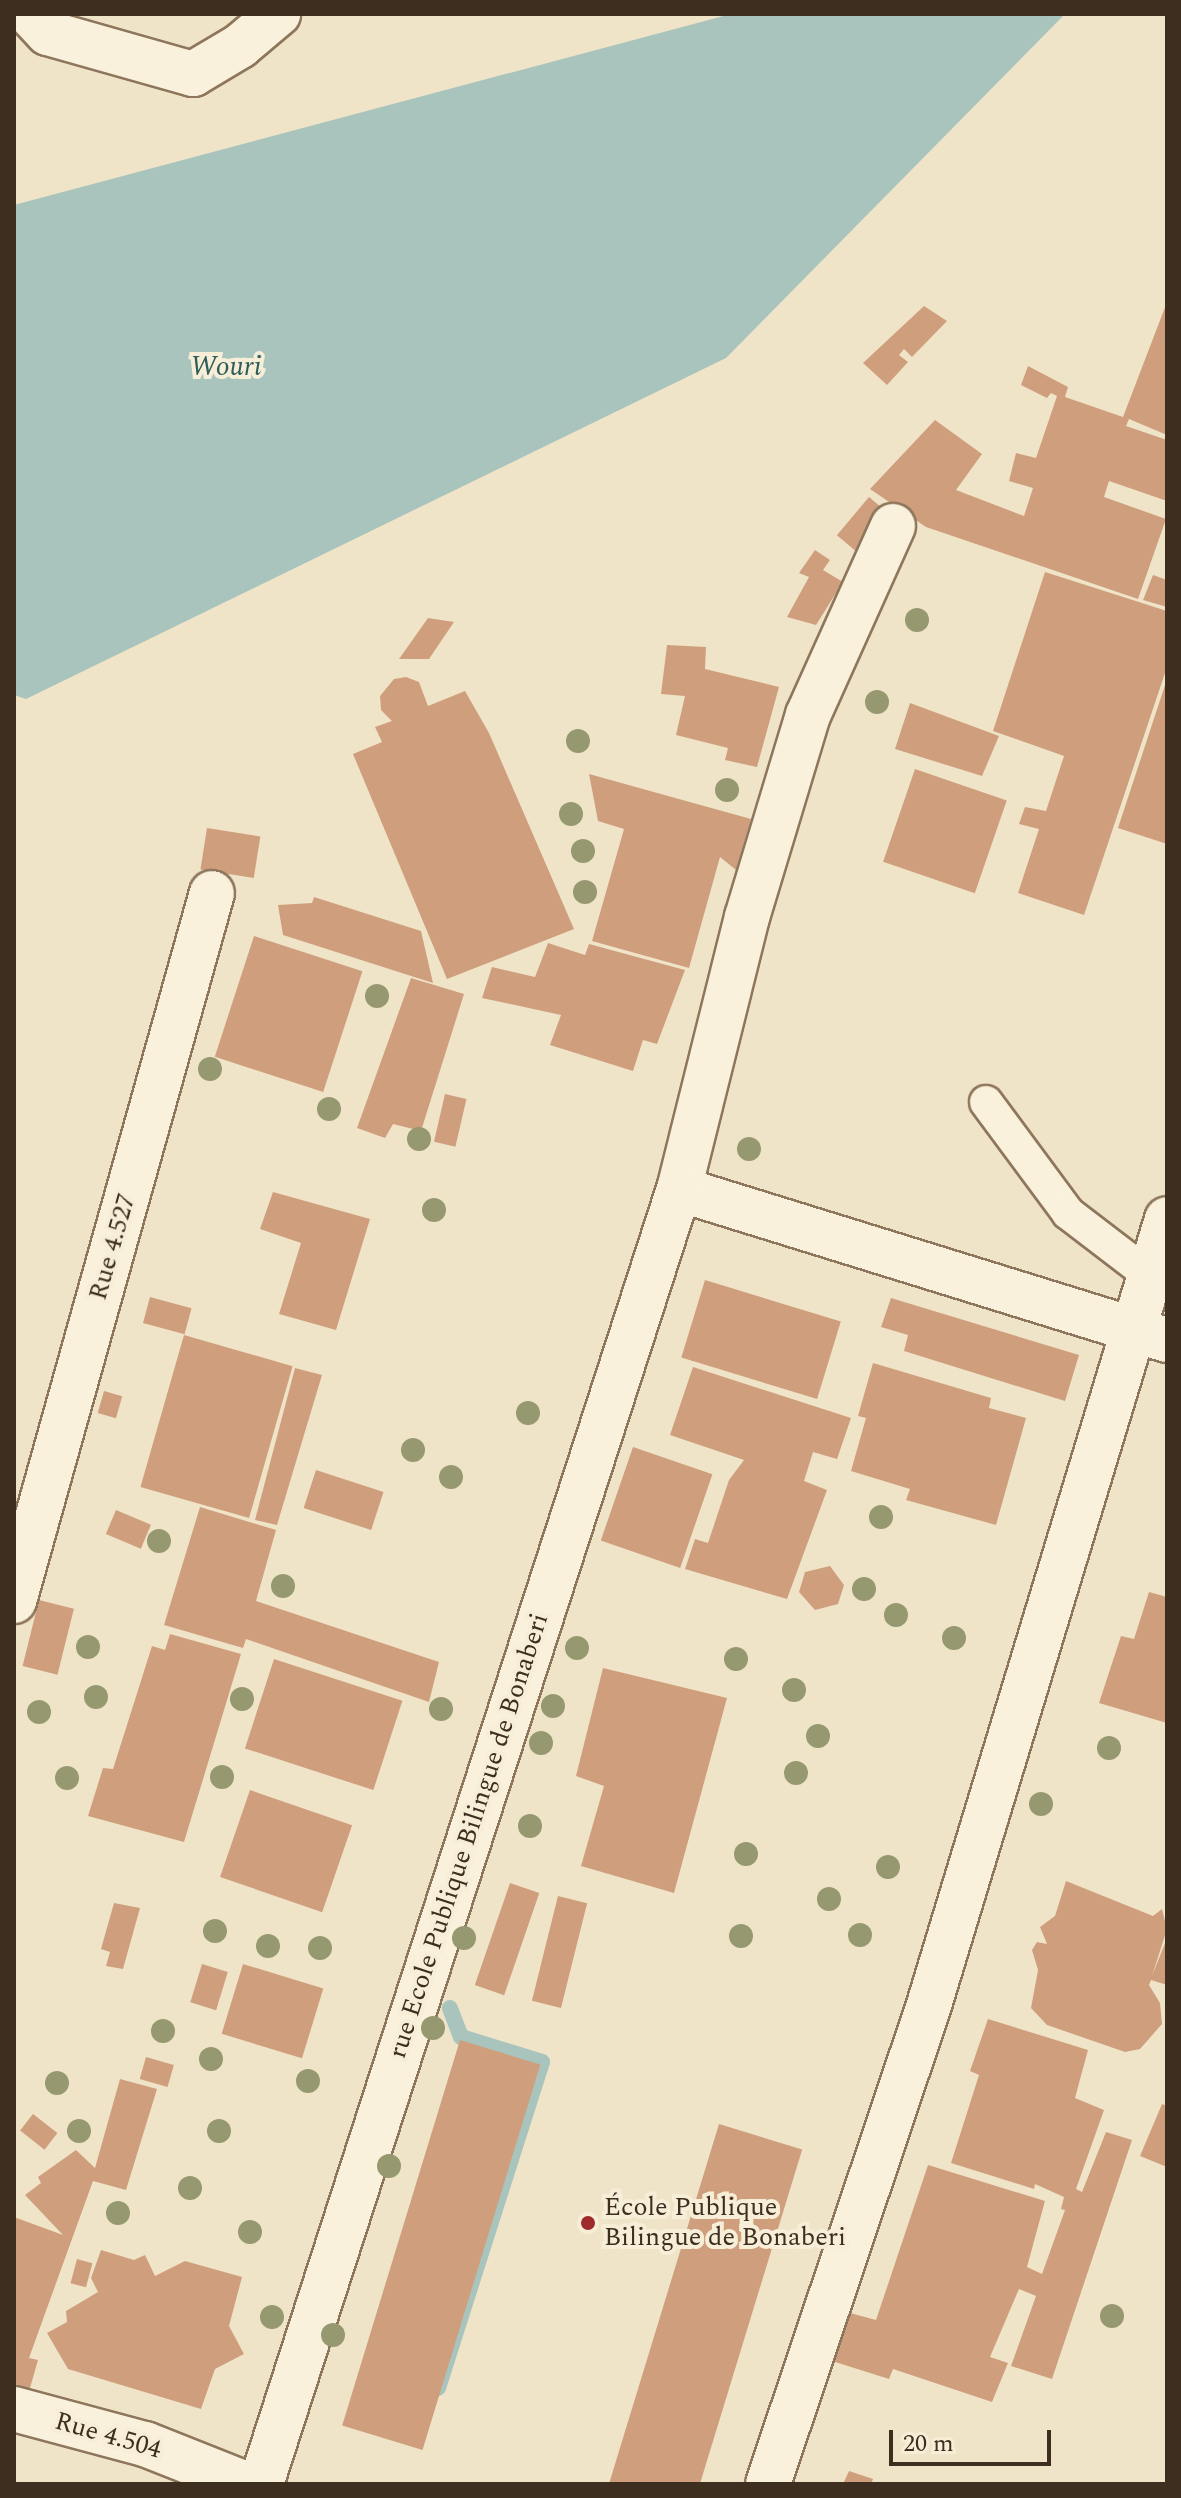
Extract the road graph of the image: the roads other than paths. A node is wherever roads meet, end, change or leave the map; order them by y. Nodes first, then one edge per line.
1 (30, 14) edge
2 (278, 14) edge
3 (893, 526) dead end
4 (212, 893) dead end
5 (986, 1102) dead end
6 (679, 1189) junction
7 (1167, 1219) edge
8 (1149, 1275) junction
9 (1149, 1334) edge
10 (14, 1601) edge
11 (14, 2409) edge
12 (246, 2484) edge
13 (261, 2484) edge
14 (768, 2484) edge

1 - 2 street
3 - 6 street, rue Ecole Publique Bilingue de Bonaberi
4 - 10 street, Rue 4.527
5 - 8 lane
6 - 9 street
6 - 13 street, rue Ecole Publique Bilingue de Bonaberi
7 - 8 street
8 - 9 street
9 - 14 street
11 - 12 street, Rue 4.504

